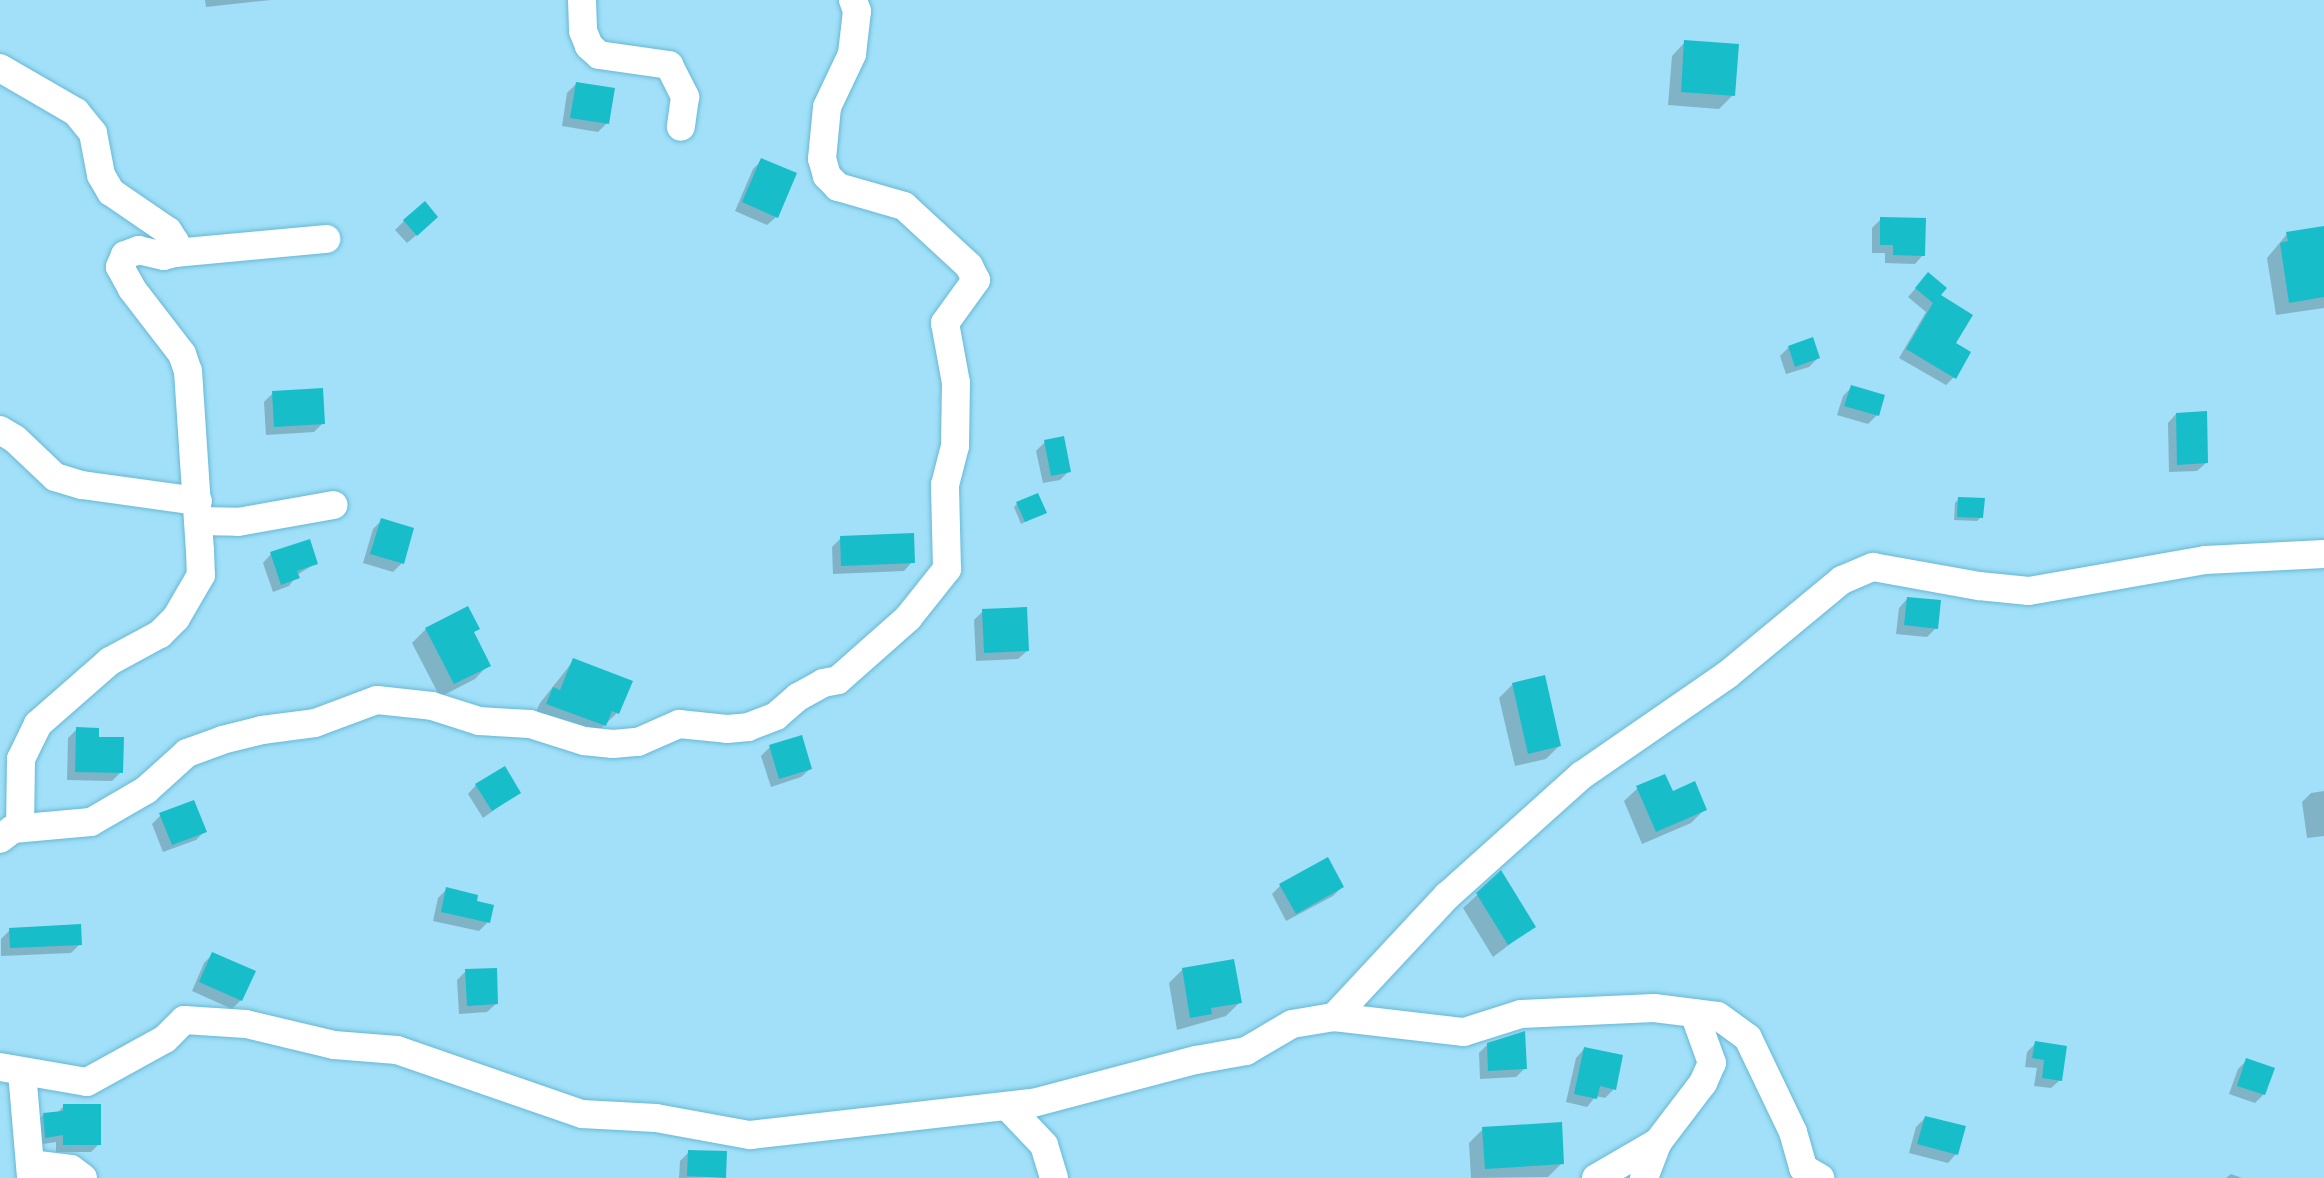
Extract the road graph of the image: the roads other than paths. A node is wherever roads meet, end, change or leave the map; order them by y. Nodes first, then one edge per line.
1 (582, 0) edge
2 (853, 0) edge
3 (0, 68) edge
4 (681, 127) dead end
5 (326, 239) dead end
6 (175, 253) junction
7 (0, 430) edge
8 (333, 505) dead end
9 (198, 511) junction
10 (2324, 554) edge
11 (10, 834) edge
12 (1694, 1013) junction
13 (1334, 1017) junction
14 (11, 1070) edge
15 (1007, 1106) junction
16 (1658, 1142) junction
17 (30, 1171) edge
18 (83, 1178) edge
19 (1054, 1178) edge
20 (1596, 1178) edge
21 (1644, 1178) edge
22 (1820, 1178) edge

1 - 4 street
2 - 11 street
3 - 6 street
5 - 6 street
6 - 9 street
7 - 9 street
8 - 9 street
9 - 11 street
10 - 13 street
12 - 13 street
12 - 16 street
12 - 22 street
13 - 15 street
14 - 15 street
14 - 17 street
15 - 19 street
16 - 20 street
16 - 21 street
17 - 18 street

